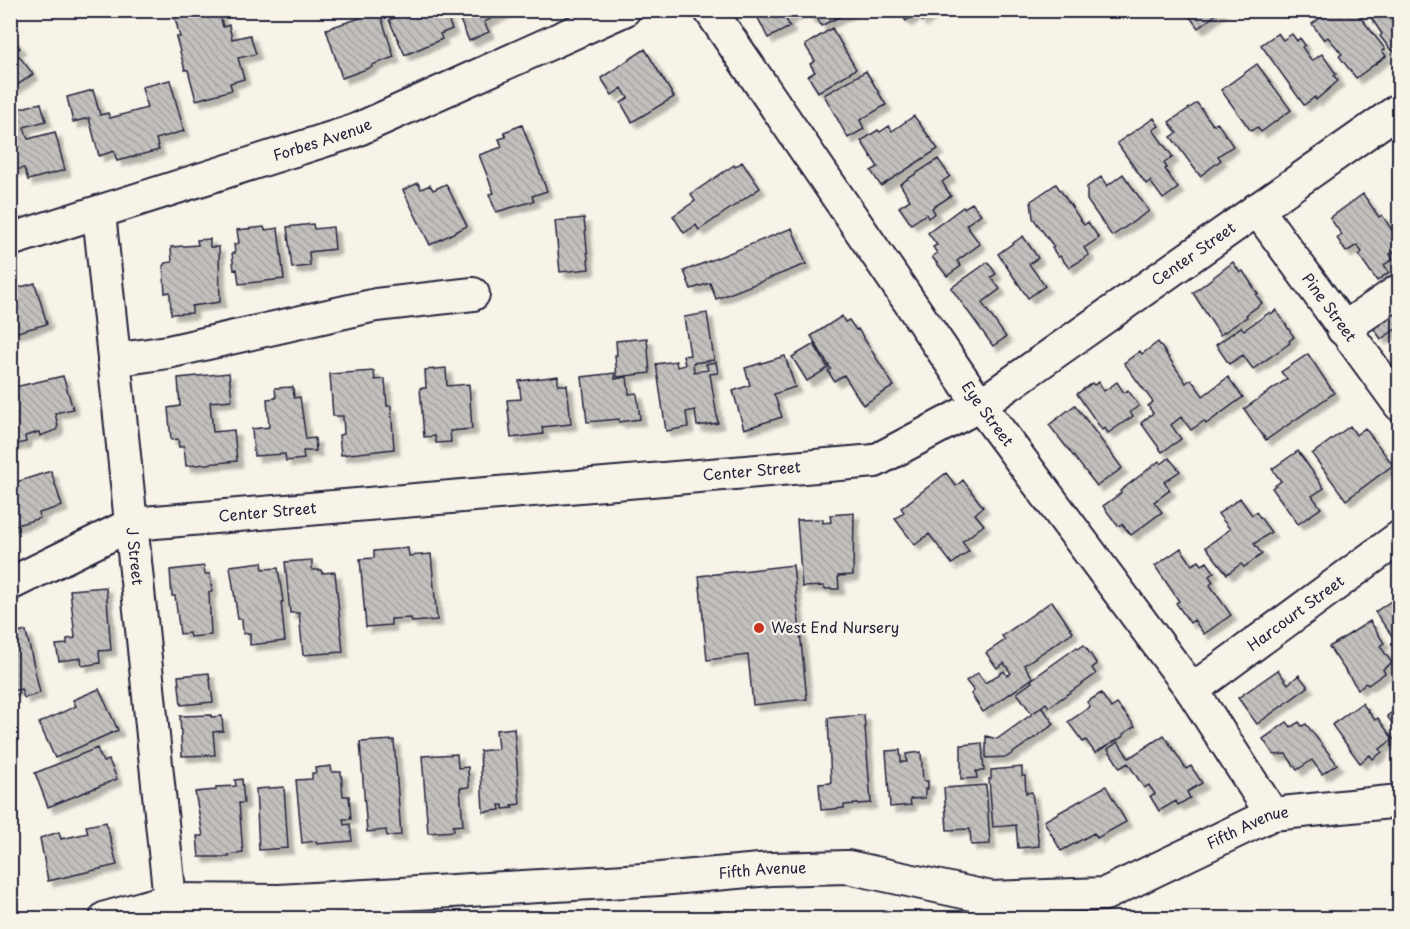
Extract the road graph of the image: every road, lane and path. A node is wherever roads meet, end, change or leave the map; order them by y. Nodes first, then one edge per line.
1 (624, 10) edge
2 (710, 10) edge
3 (1400, 109) edge
4 (1257, 209) junction
5 (99, 213) junction
6 (10, 240) edge
7 (1400, 290) edge
8 (473, 294) dead end
9 (1343, 329) junction
10 (114, 360) junction
11 (980, 405) junction
12 (1400, 405) edge
13 (132, 525) junction
14 (1400, 537) edge
15 (10, 584) edge
16 (1192, 690) junction
17 (1400, 801) edge
18 (1272, 814) junction
19 (170, 900) junction
20 (392, 906) edge
21 (1106, 906) edge
22 (278, 910) edge
23 (106, 918) edge

1 - 5 street, Forbes Avenue
2 - 11 street, Eye Street
3 - 4 street, Center Street
4 - 9 street, Pine Street
4 - 11 street, Center Street
5 - 6 street, Forbes Avenue
5 - 10 street, J Street
7 - 9 street
8 - 10 street
9 - 12 street, Pine Street
10 - 13 street, J Street
11 - 13 street, Center Street
11 - 16 street, Eye Street
13 - 15 street, Center Street
13 - 19 street, J Street
14 - 16 street, Harcourt Street
16 - 18 street, Eye Street
17 - 18 street, Fifth Avenue
18 - 21 street, Fifth Avenue
19 - 22 street, Fifth Avenue
19 - 23 street, Fifth Avenue
20 - 21 street, Fifth Avenue
20 - 22 street, Fifth Avenue

